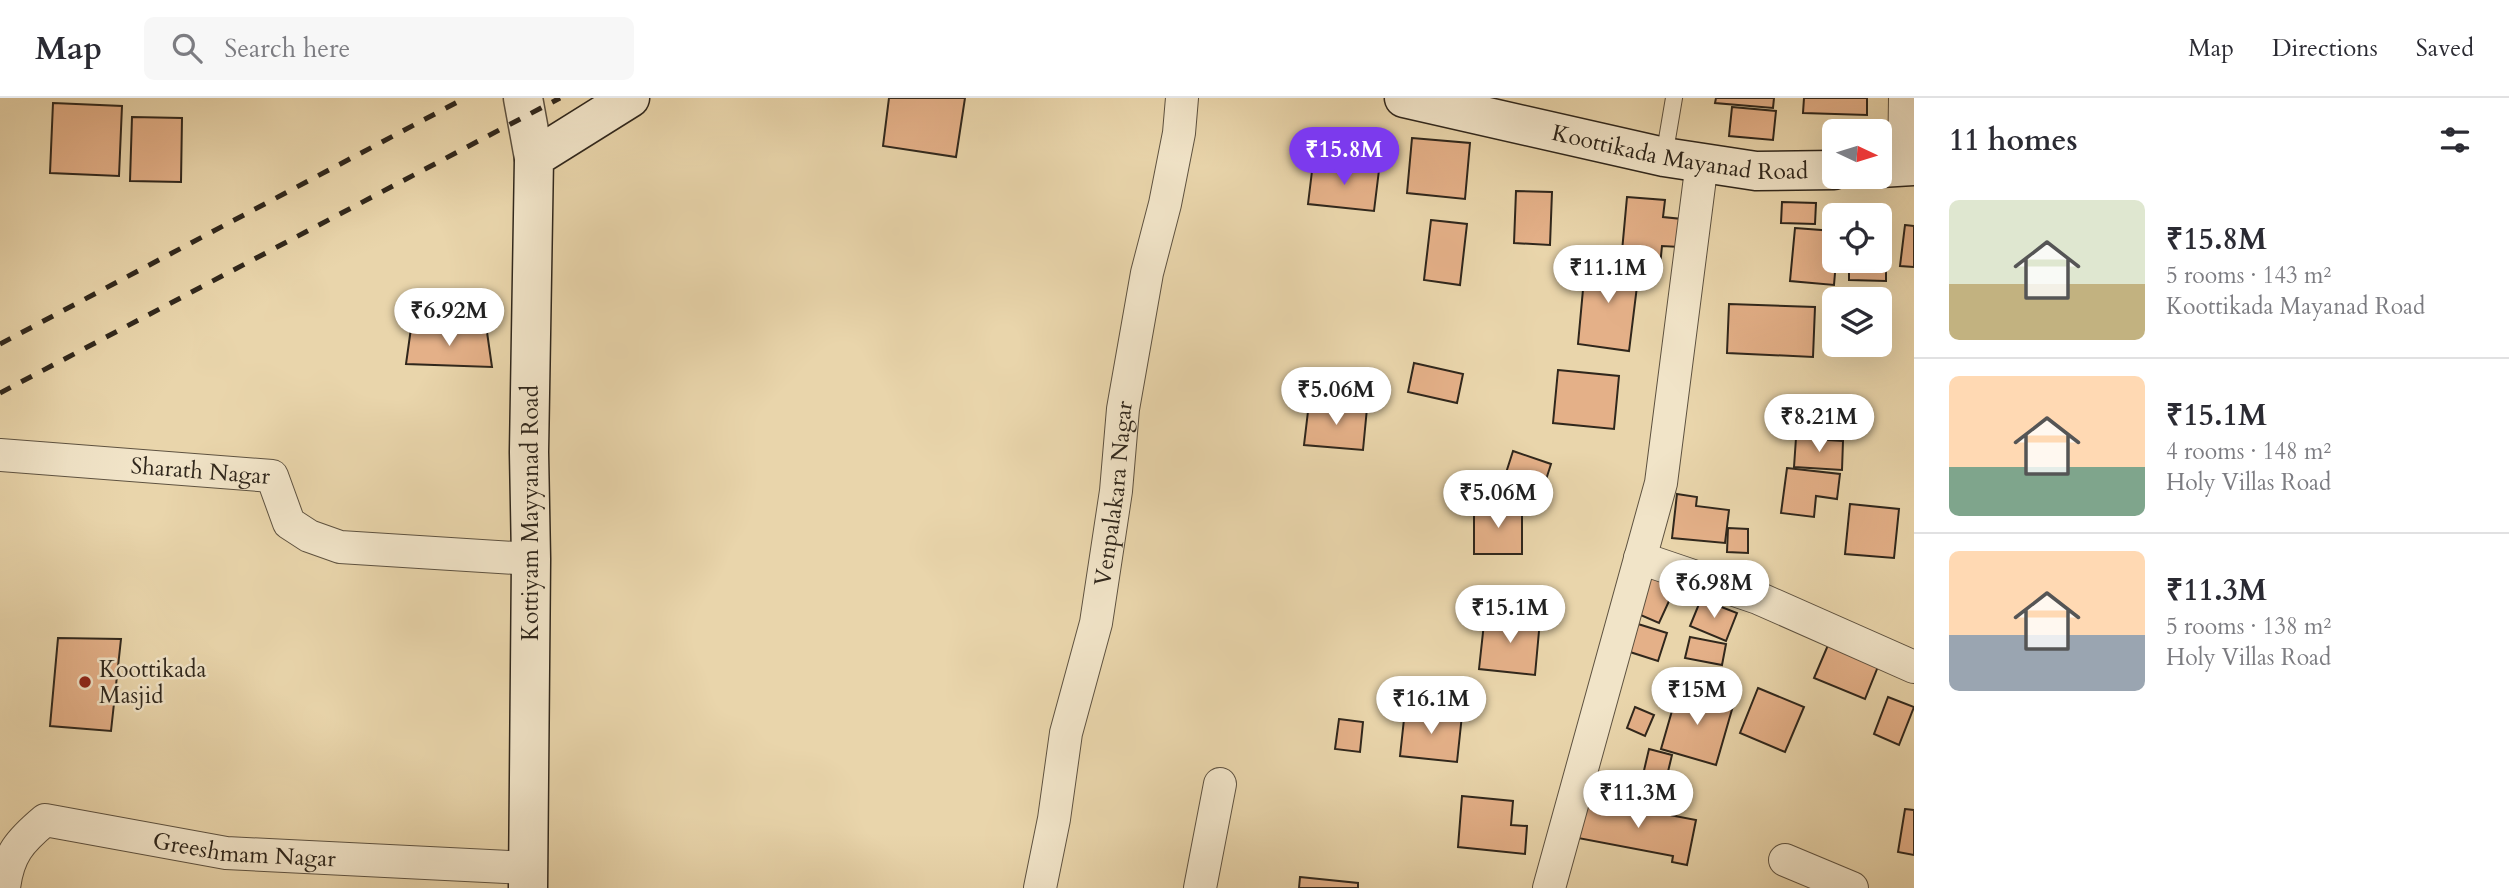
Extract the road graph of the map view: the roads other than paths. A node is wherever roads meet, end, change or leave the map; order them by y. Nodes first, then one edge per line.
1 (523, 98) edge
2 (630, 98) edge
3 (1182, 98) edge
4 (1404, 98) edge
5 (1674, 98) edge
6 (1905, 98) edge
7 (1664, 157) junction
8 (534, 158) junction
9 (1702, 162) junction
10 (1899, 167) edge
11 (1822, 170) edge
12 (0, 454) edge
13 (1640, 558) junction
14 (531, 559) junction
15 (1914, 667) edge
16 (1220, 784) dead end
17 (1785, 860) dead end
18 (528, 878) edge
19 (4, 888) edge
20 (1040, 888) edge
21 (1200, 888) edge
22 (1549, 888) edge
23 (1853, 888) edge

1 - 8 main road, Kottiyam Mayyanad Road
2 - 8 main road
3 - 20 street, Venpalakara Nagar
4 - 7 main road, Koottikada Mayanad Road
5 - 7 lane
6 - 10 street
7 - 9 main road, Koottikada Mayanad Road
8 - 14 main road, Kottiyam Mayyanad Road
9 - 11 main road, Koottikada Mayanad Road
9 - 13 street
12 - 14 street, Sharath Nagar
13 - 15 street
13 - 22 street
14 - 18 main road, Kottiyam Mayyanad Road
16 - 21 street
17 - 23 street
18 - 19 street, Greeshmam Nagar

